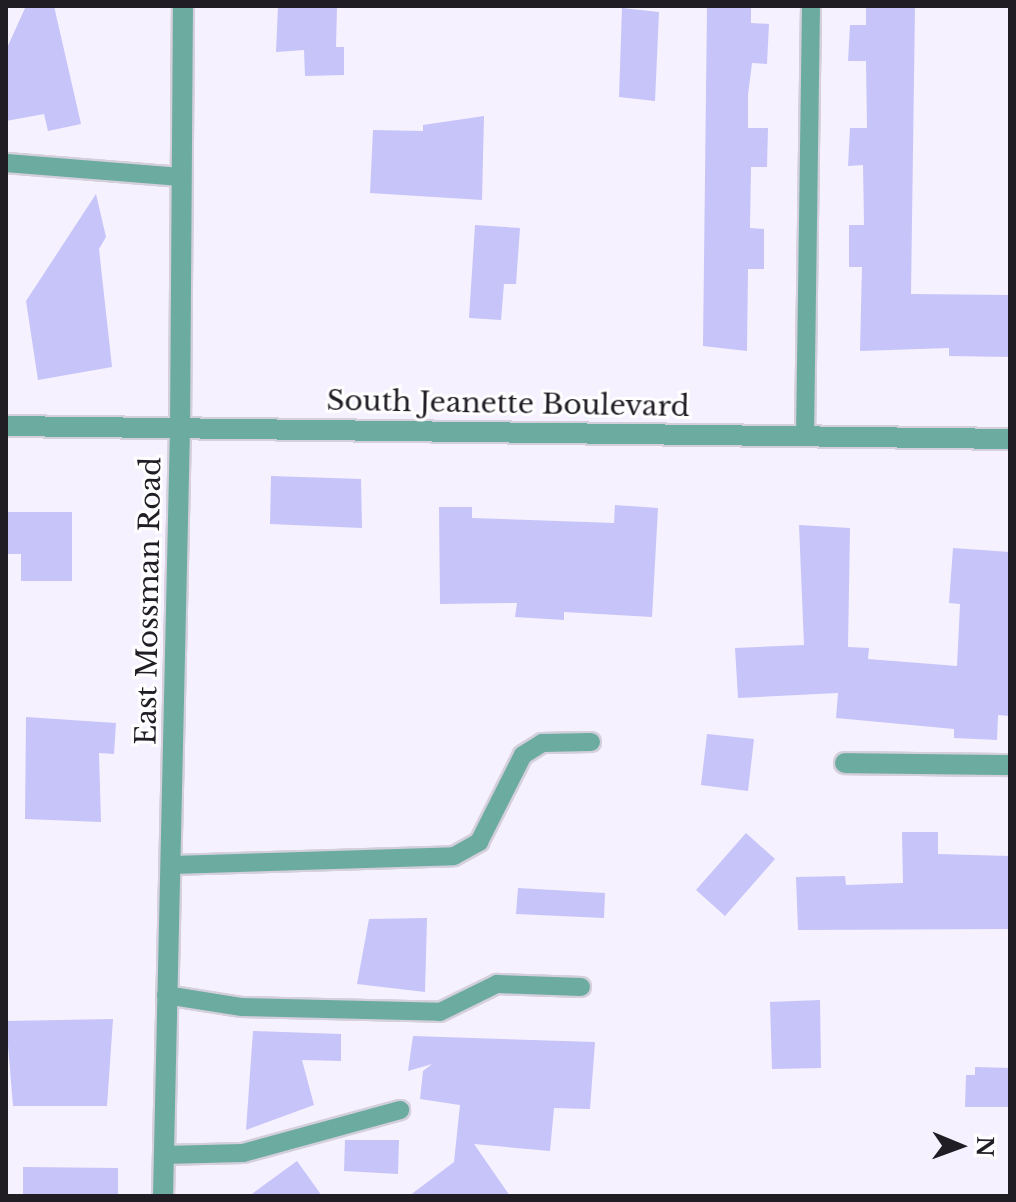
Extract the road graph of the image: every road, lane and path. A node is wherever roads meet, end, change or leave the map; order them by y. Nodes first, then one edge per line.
1 (183, 6) edge
2 (811, 6) edge
3 (6, 163) edge
4 (181, 177) junction
5 (6, 426) edge
6 (180, 429) junction
7 (805, 436) junction
8 (1010, 439) edge
9 (591, 742) dead end
10 (845, 763) dead end
11 (1010, 765) edge
12 (173, 865) junction
13 (581, 987) dead end
14 (166, 995) junction
15 (400, 1110) dead end
16 (164, 1155) junction
17 (163, 1196) edge

1 - 4 street, East Mossman Road
2 - 7 lane
3 - 4 lane
4 - 6 street, East Mossman Road
5 - 6 street, South Jeanette Boulevard
6 - 7 street, South Jeanette Boulevard
6 - 12 street, East Mossman Road
7 - 8 street, South Jeanette Boulevard
9 - 12 lane
10 - 11 street
12 - 14 street, East Mossman Road
13 - 14 lane
14 - 16 street, East Mossman Road
15 - 16 lane
16 - 17 street, East Mossman Road

